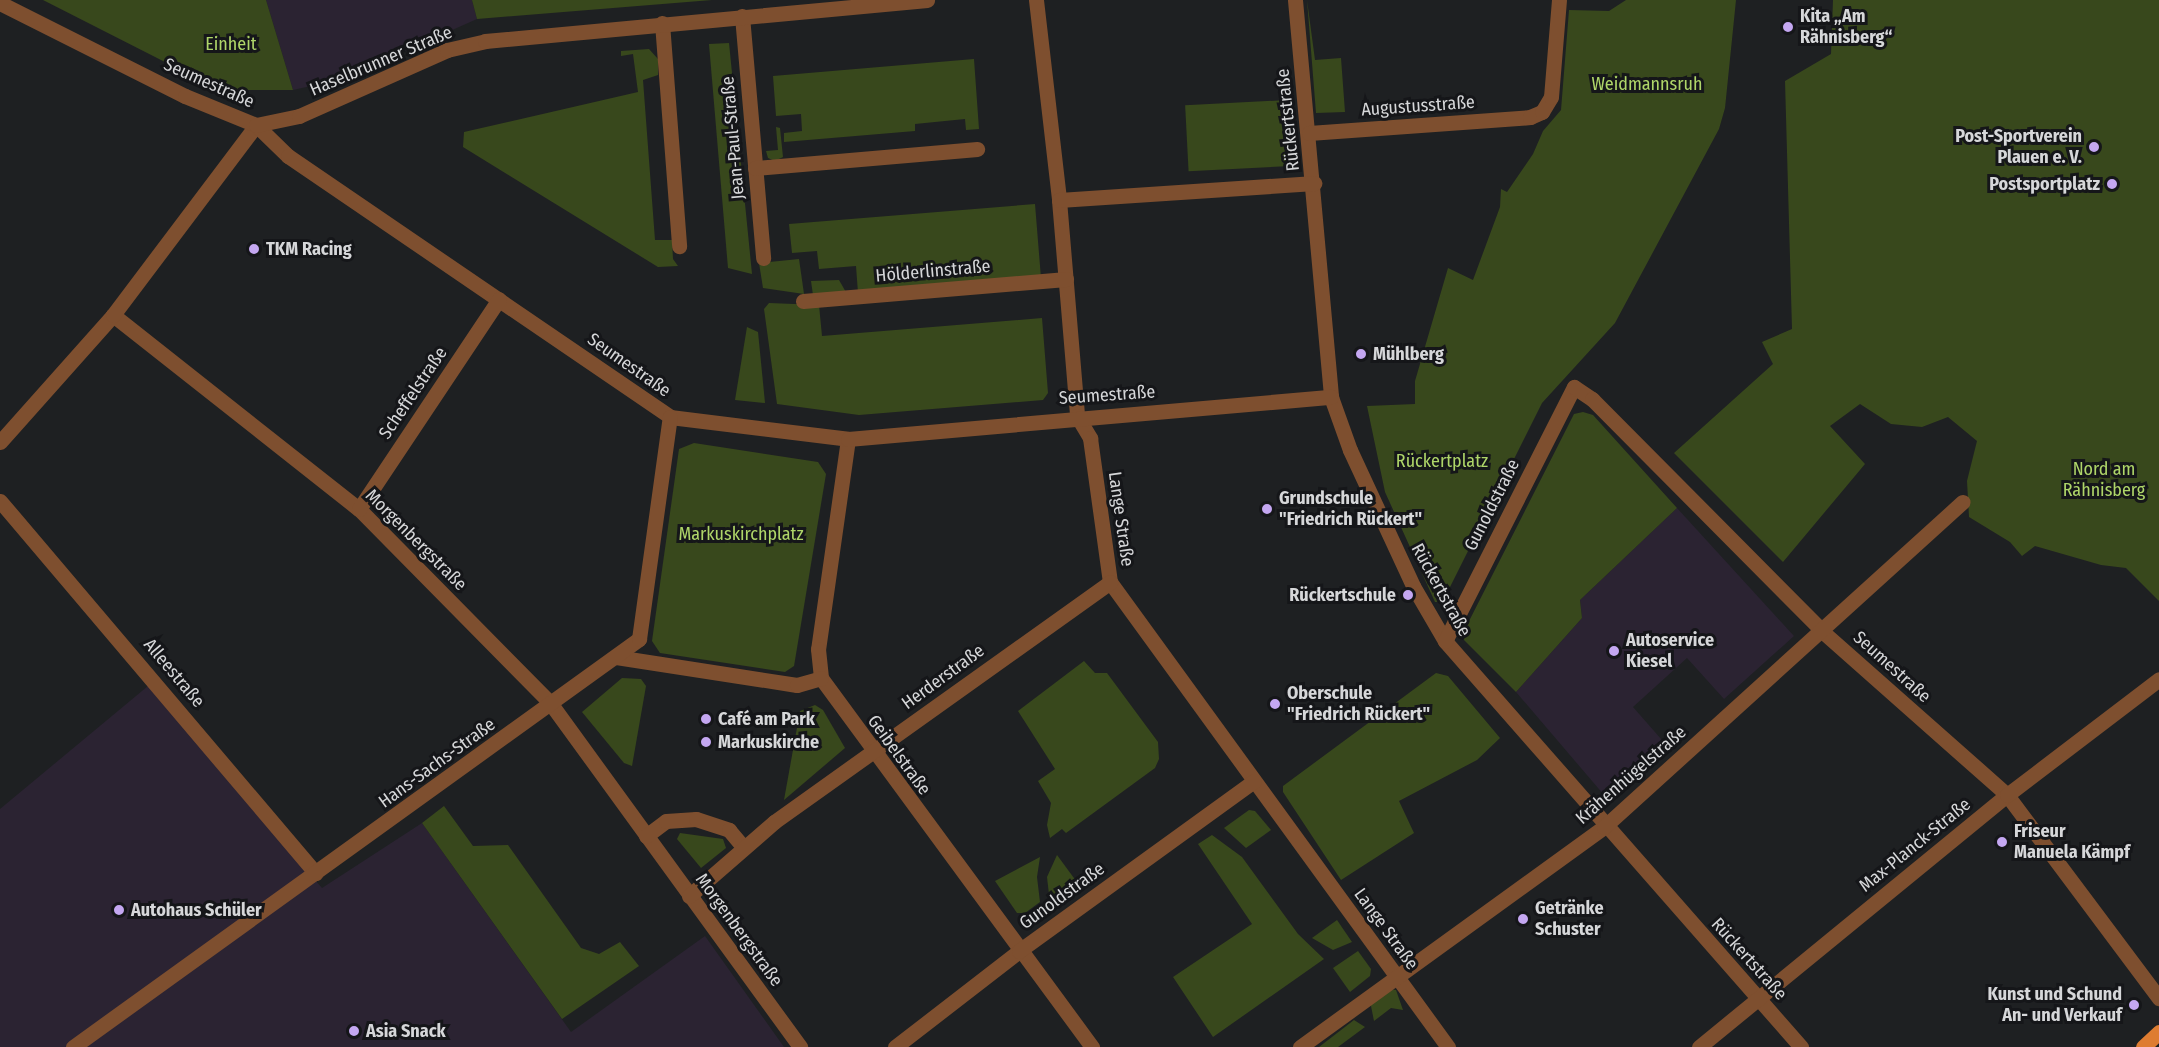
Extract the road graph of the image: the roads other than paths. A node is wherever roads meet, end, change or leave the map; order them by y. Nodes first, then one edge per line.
1 (927, 0) edge
2 (1036, 0) edge
3 (1294, 0) edge
4 (1559, 0) edge
5 (0, 3) edge
6 (742, 16) junction
7 (662, 23) junction
8 (256, 125) junction
9 (1309, 133) junction
10 (977, 149) dead end
11 (755, 168) junction
12 (1314, 183) junction
13 (1059, 200) junction
14 (679, 246) dead end
15 (763, 258) dead end
16 (1066, 279) junction
17 (499, 299) junction
18 (803, 301) dead end
19 (113, 315) junction
20 (1575, 387) joint
21 (1331, 397) junction
22 (1077, 416) junction
23 (670, 417) junction
24 (848, 439) junction
25 (0, 442) edge
26 (0, 501) edge
27 (1962, 502) dead end
28 (359, 509) junction
29 (1110, 582) junction
30 (1823, 632) junction
31 (1445, 641) junction
32 (616, 657) junction
33 (821, 678) junction
34 (2159, 679) edge
35 (551, 704) junction
36 (872, 752) junction
37 (1254, 781) junction
38 (2007, 795) junction
39 (1604, 827) junction
40 (646, 836) junction
41 (744, 848) junction
42 (316, 873) junction
43 (689, 896) junction
44 (1019, 951) junction
45 (1398, 977) junction
46 (2159, 998) edge
47 (1758, 999) junction
48 (2159, 1032) edge
49 (73, 1047) edge
50 (800, 1047) edge
51 (895, 1047) edge
52 (1092, 1047) edge
53 (1300, 1047) edge
54 (1448, 1047) edge
55 (1699, 1047) edge
56 (1801, 1047) edge
57 (2143, 1047) edge

1 - 6 street, Haselbrunner Straße
2 - 13 street, Lange Straße
3 - 9 street, Rückertstraße
4 - 9 street, Augustusstraße
5 - 8 street, Seumestraße
6 - 7 street, Haselbrunner Straße
6 - 11 street, Jean-Paul-Straße
7 - 8 street, Haselbrunner Straße
7 - 14 street
8 - 17 street, Seumestraße
8 - 19 street
9 - 12 street, Rückertstraße
10 - 11 street
11 - 15 street, Jean-Paul-Straße
12 - 13 street
12 - 21 street, Rückertstraße
13 - 16 street, Lange Straße
16 - 18 street, Hölderlinstraße
16 - 22 street, Lange Straße
17 - 23 street, Seumestraße
17 - 28 street, Scheffelstraße
19 - 25 street
19 - 28 street, Morgenbergstraße
20 - 30 street, Seumestraße
20 - 31 street, Gunoldstraße
21 - 22 street, Seumestraße
21 - 31 street, Rückertstraße
22 - 24 street, Seumestraße
22 - 29 street, Lange Straße
23 - 24 street, Seumestraße
23 - 32 street, Hans-Sachs-Straße
24 - 33 street, Geibelstraße
26 - 42 street, Alleestraße
27 - 30 street, Krähenhügelstraße
28 - 35 street, Morgenbergstraße
29 - 36 street, Herderstraße
29 - 37 street, Lange Straße
30 - 38 street, Seumestraße
30 - 39 street, Krähenhügelstraße
31 - 39 street, Rückertstraße
32 - 33 street
32 - 35 street, Hans-Sachs-Straße
33 - 36 street, Geibelstraße
34 - 38 street, Max-Planck-Straße
35 - 40 street, Morgenbergstraße
35 - 42 street, Hans-Sachs-Straße
36 - 41 street, Herderstraße
36 - 44 street, Geibelstraße
37 - 44 street, Gunoldstraße
37 - 45 street, Lange Straße
38 - 46 street, Seumestraße
38 - 47 street, Max-Planck-Straße
39 - 45 street, Krähenhügelstraße
39 - 47 street, Rückertstraße
40 - 41 street
40 - 43 street, Morgenbergstraße
41 - 43 street, Herderstraße
42 - 49 street, Hans-Sachs-Straße
43 - 50 street, Morgenbergstraße
44 - 51 street, Gunoldstraße
44 - 52 street, Geibelstraße
45 - 53 street, Krähenhügelstraße
45 - 54 street, Lange Straße
47 - 55 street, Max-Planck-Straße
47 - 56 street, Rückertstraße
48 - 57 main road

